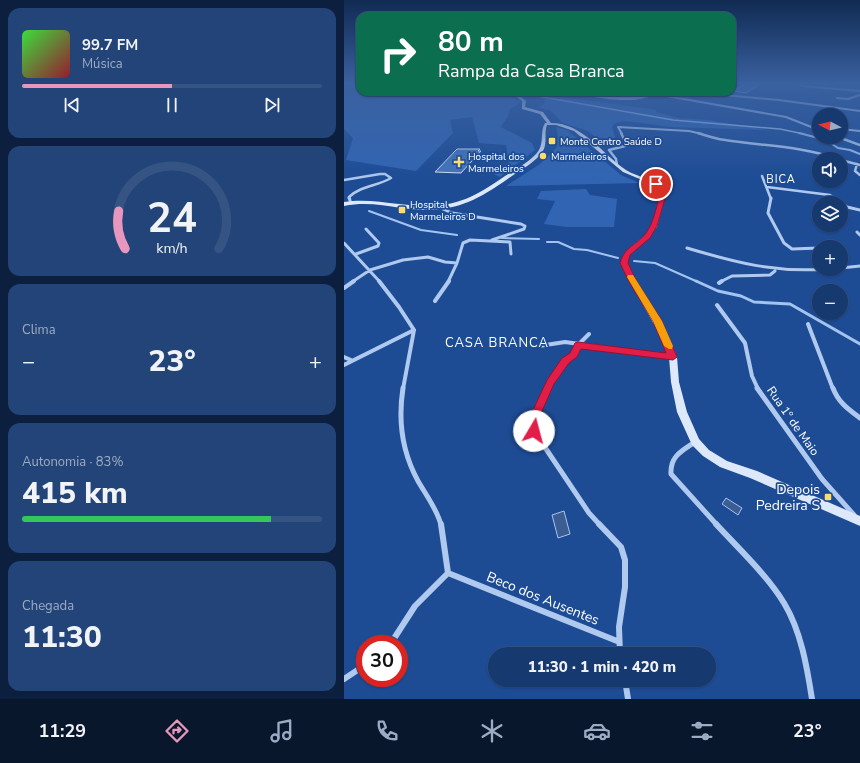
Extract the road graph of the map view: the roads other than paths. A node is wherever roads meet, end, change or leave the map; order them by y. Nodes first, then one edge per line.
1 (545, 116) edge
2 (779, 116) edge
3 (549, 123) junction
4 (812, 127) edge
5 (848, 130) edge
6 (860, 131) edge
7 (848, 140) edge
8 (859, 144) edge
9 (815, 152) edge
10 (848, 162) edge
11 (617, 165) junction
12 (858, 165) edge
13 (860, 175) edge
14 (762, 176) dead end
15 (344, 180) edge
16 (767, 187) junction
17 (352, 203) junction
18 (344, 204) edge
19 (443, 209) junction
20 (860, 210) edge
21 (366, 229) dead end
22 (857, 232) dead end
23 (860, 235) edge
24 (491, 240) junction
25 (344, 243) edge
26 (687, 248) dead end
27 (812, 248) edge
28 (356, 254) junction
29 (511, 254) dead end
30 (457, 263) junction
31 (860, 266) edge
32 (848, 267) edge
33 (370, 270) junction
34 (775, 270) junction
35 (812, 271) edge
36 (719, 283) dead end
37 (344, 288) edge
38 (435, 301) dead end
39 (717, 305) dead end
40 (808, 324) dead end
41 (414, 330) junction
42 (589, 334) dead end
43 (578, 345) junction
44 (540, 346) dead end
45 (344, 357) edge
46 (673, 357) junction
47 (351, 360) junction
48 (344, 365) edge
49 (860, 418) edge
50 (695, 442) junction
51 (859, 521) edge
52 (448, 573) junction
53 (396, 635) edge
54 (617, 641) junction
55 (618, 647) edge
56 (356, 671) edge
57 (344, 678) edge
58 (626, 687) edge
59 (628, 699) edge
60 (812, 699) edge

1 - 3 main road
2 - 4 street
3 - 11 main road
3 - 19 main road
5 - 6 street
7 - 8 street
9 - 11 street
10 - 12 street
11 - 46 main road
12 - 13 street
14 - 16 street
15 - 17 street
16 - 20 street
16 - 27 street
17 - 18 main road
17 - 19 main road
19 - 24 street
21 - 28 street
22 - 23 street
24 - 29 street
24 - 30 street
25 - 28 street
26 - 34 street
28 - 33 street
30 - 33 street
30 - 38 street
31 - 32 street
33 - 37 street
33 - 41 street
34 - 35 street
34 - 36 street
39 - 51 street, Rua 1º de Maio
40 - 49 street
41 - 47 street
41 - 52 street
42 - 43 street
43 - 44 street
43 - 46 street
43 - 54 street
45 - 47 street
46 - 50 main road
47 - 48 street
50 - 51 main road
50 - 60 street
52 - 53 street
52 - 54 street, Beco dos Ausentes
54 - 55 street
56 - 57 street
58 - 59 street

